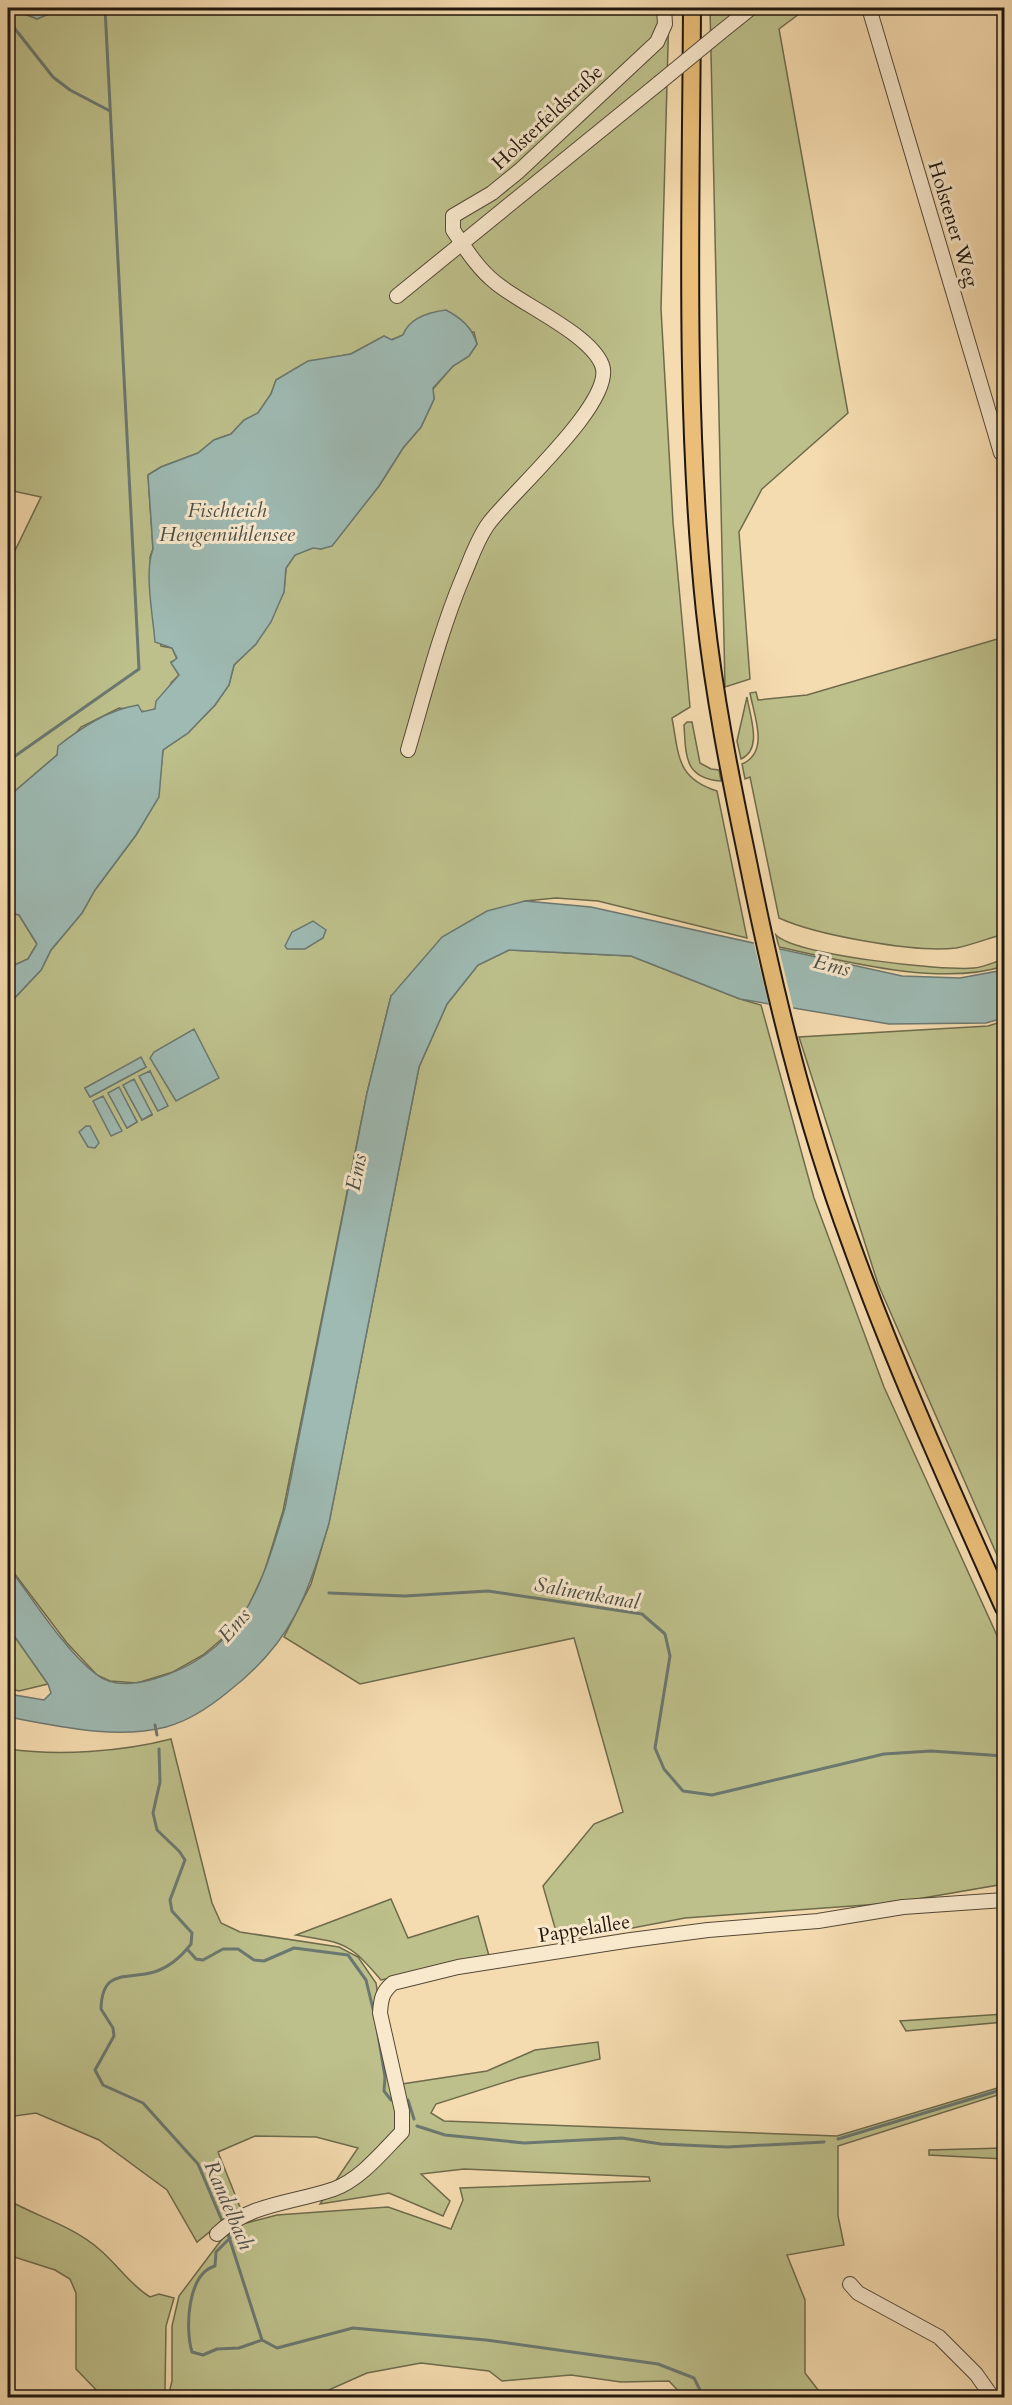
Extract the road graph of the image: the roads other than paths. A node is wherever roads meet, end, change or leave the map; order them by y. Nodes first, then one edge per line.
1 (664, 8) edge
2 (692, 8) edge
3 (751, 8) edge
4 (869, 8) edge
5 (462, 244) junction
6 (397, 296) dead end
7 (1001, 453) dead end
8 (408, 750) dead end
9 (1005, 1608) edge
10 (1005, 1900) edge
11 (218, 2234) dead end
12 (850, 2284) dead end
13 (993, 2397) edge

1 - 5 street, Holsterfeldstraße
2 - 9 main road
3 - 5 street, bridge
4 - 7 street, Holstener Weg
5 - 6 street
5 - 8 street
10 - 11 street, Pappelallee
12 - 13 street

